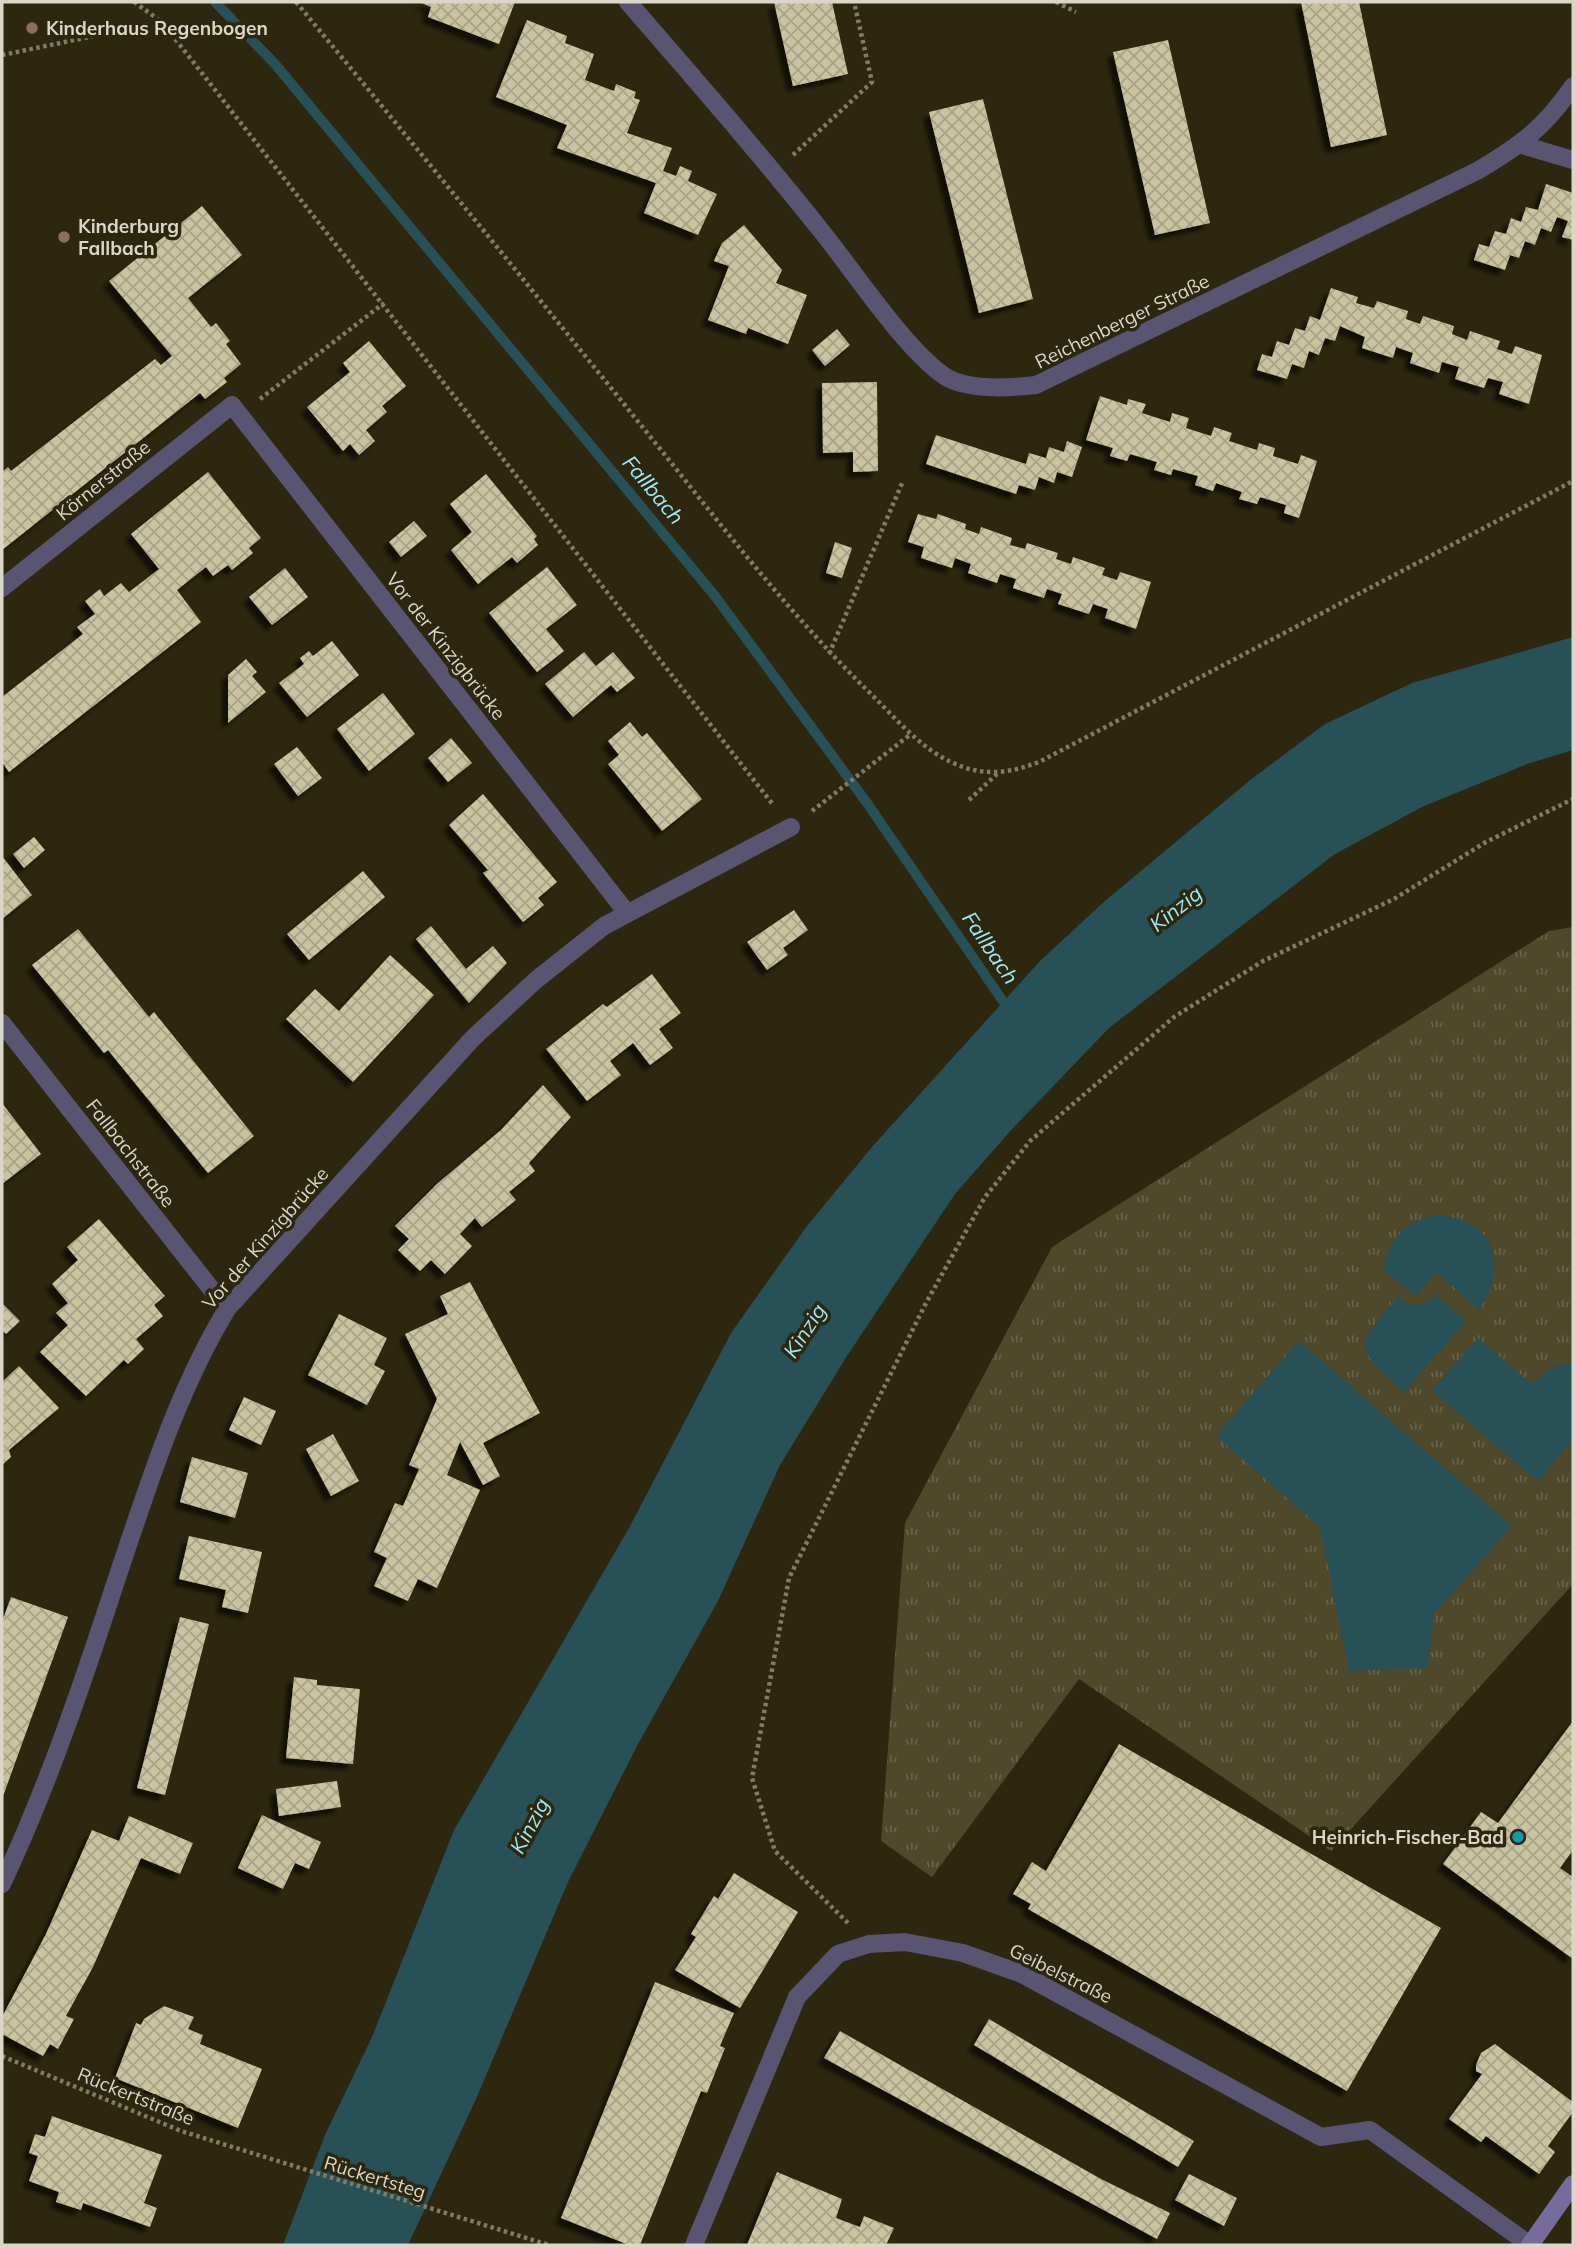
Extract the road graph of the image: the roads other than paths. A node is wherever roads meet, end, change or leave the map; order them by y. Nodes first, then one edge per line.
1 (628, 2) edge
2 (1573, 86) edge
3 (1522, 145) junction
4 (1573, 160) edge
5 (236, 410) joint
6 (2, 588) edge
7 (798, 822) road end
8 (627, 913) junction
9 (2, 1023) edge
10 (226, 1309) junction
11 (2, 1884) edge
12 (1573, 2184) edge
13 (694, 2245) edge
14 (1530, 2245) edge

1 - 3 street, Reichenberger Straße
2 - 3 street, Reichenberger Straße
3 - 4 street
5 - 6 street, Körnerstraße
5 - 8 street, Vor der Kinzigbrücke
7 - 8 street, Vor der Kinzigbrücke
8 - 10 street, Vor der Kinzigbrücke
9 - 10 street, Fallbachstraße
10 - 11 street, Vor der Kinzigbrücke
12 - 14 main road
13 - 14 street, Geibelstraße

